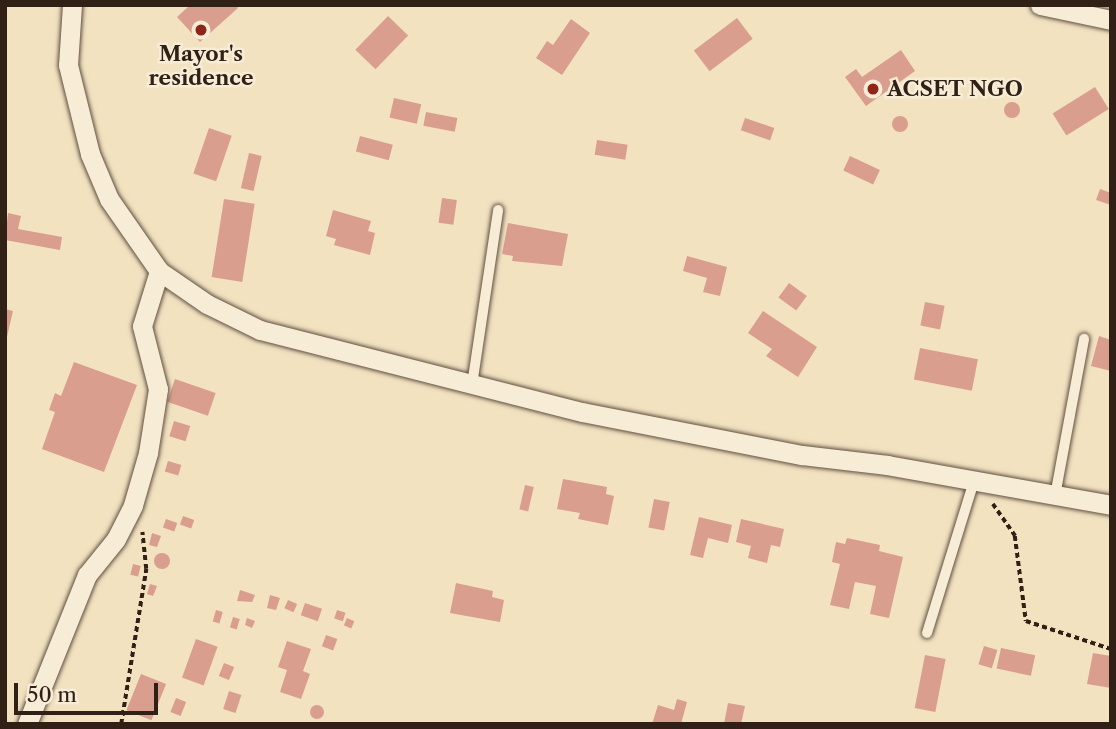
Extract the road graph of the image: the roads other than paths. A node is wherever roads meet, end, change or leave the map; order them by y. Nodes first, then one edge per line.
1 (72, 5) edge
2 (1040, 5) edge
3 (1111, 20) edge
4 (498, 210) dead end
5 (159, 271) junction
6 (1084, 339) dead end
7 (472, 384) junction
8 (973, 487) junction
9 (1055, 496) junction
10 (1111, 505) edge
11 (927, 633) dead end
12 (27, 724) edge

1 - 5 street
2 - 3 street
4 - 7 lane
5 - 7 street
5 - 12 street
6 - 9 lane
7 - 8 street
8 - 9 street
8 - 11 lane
9 - 10 street

